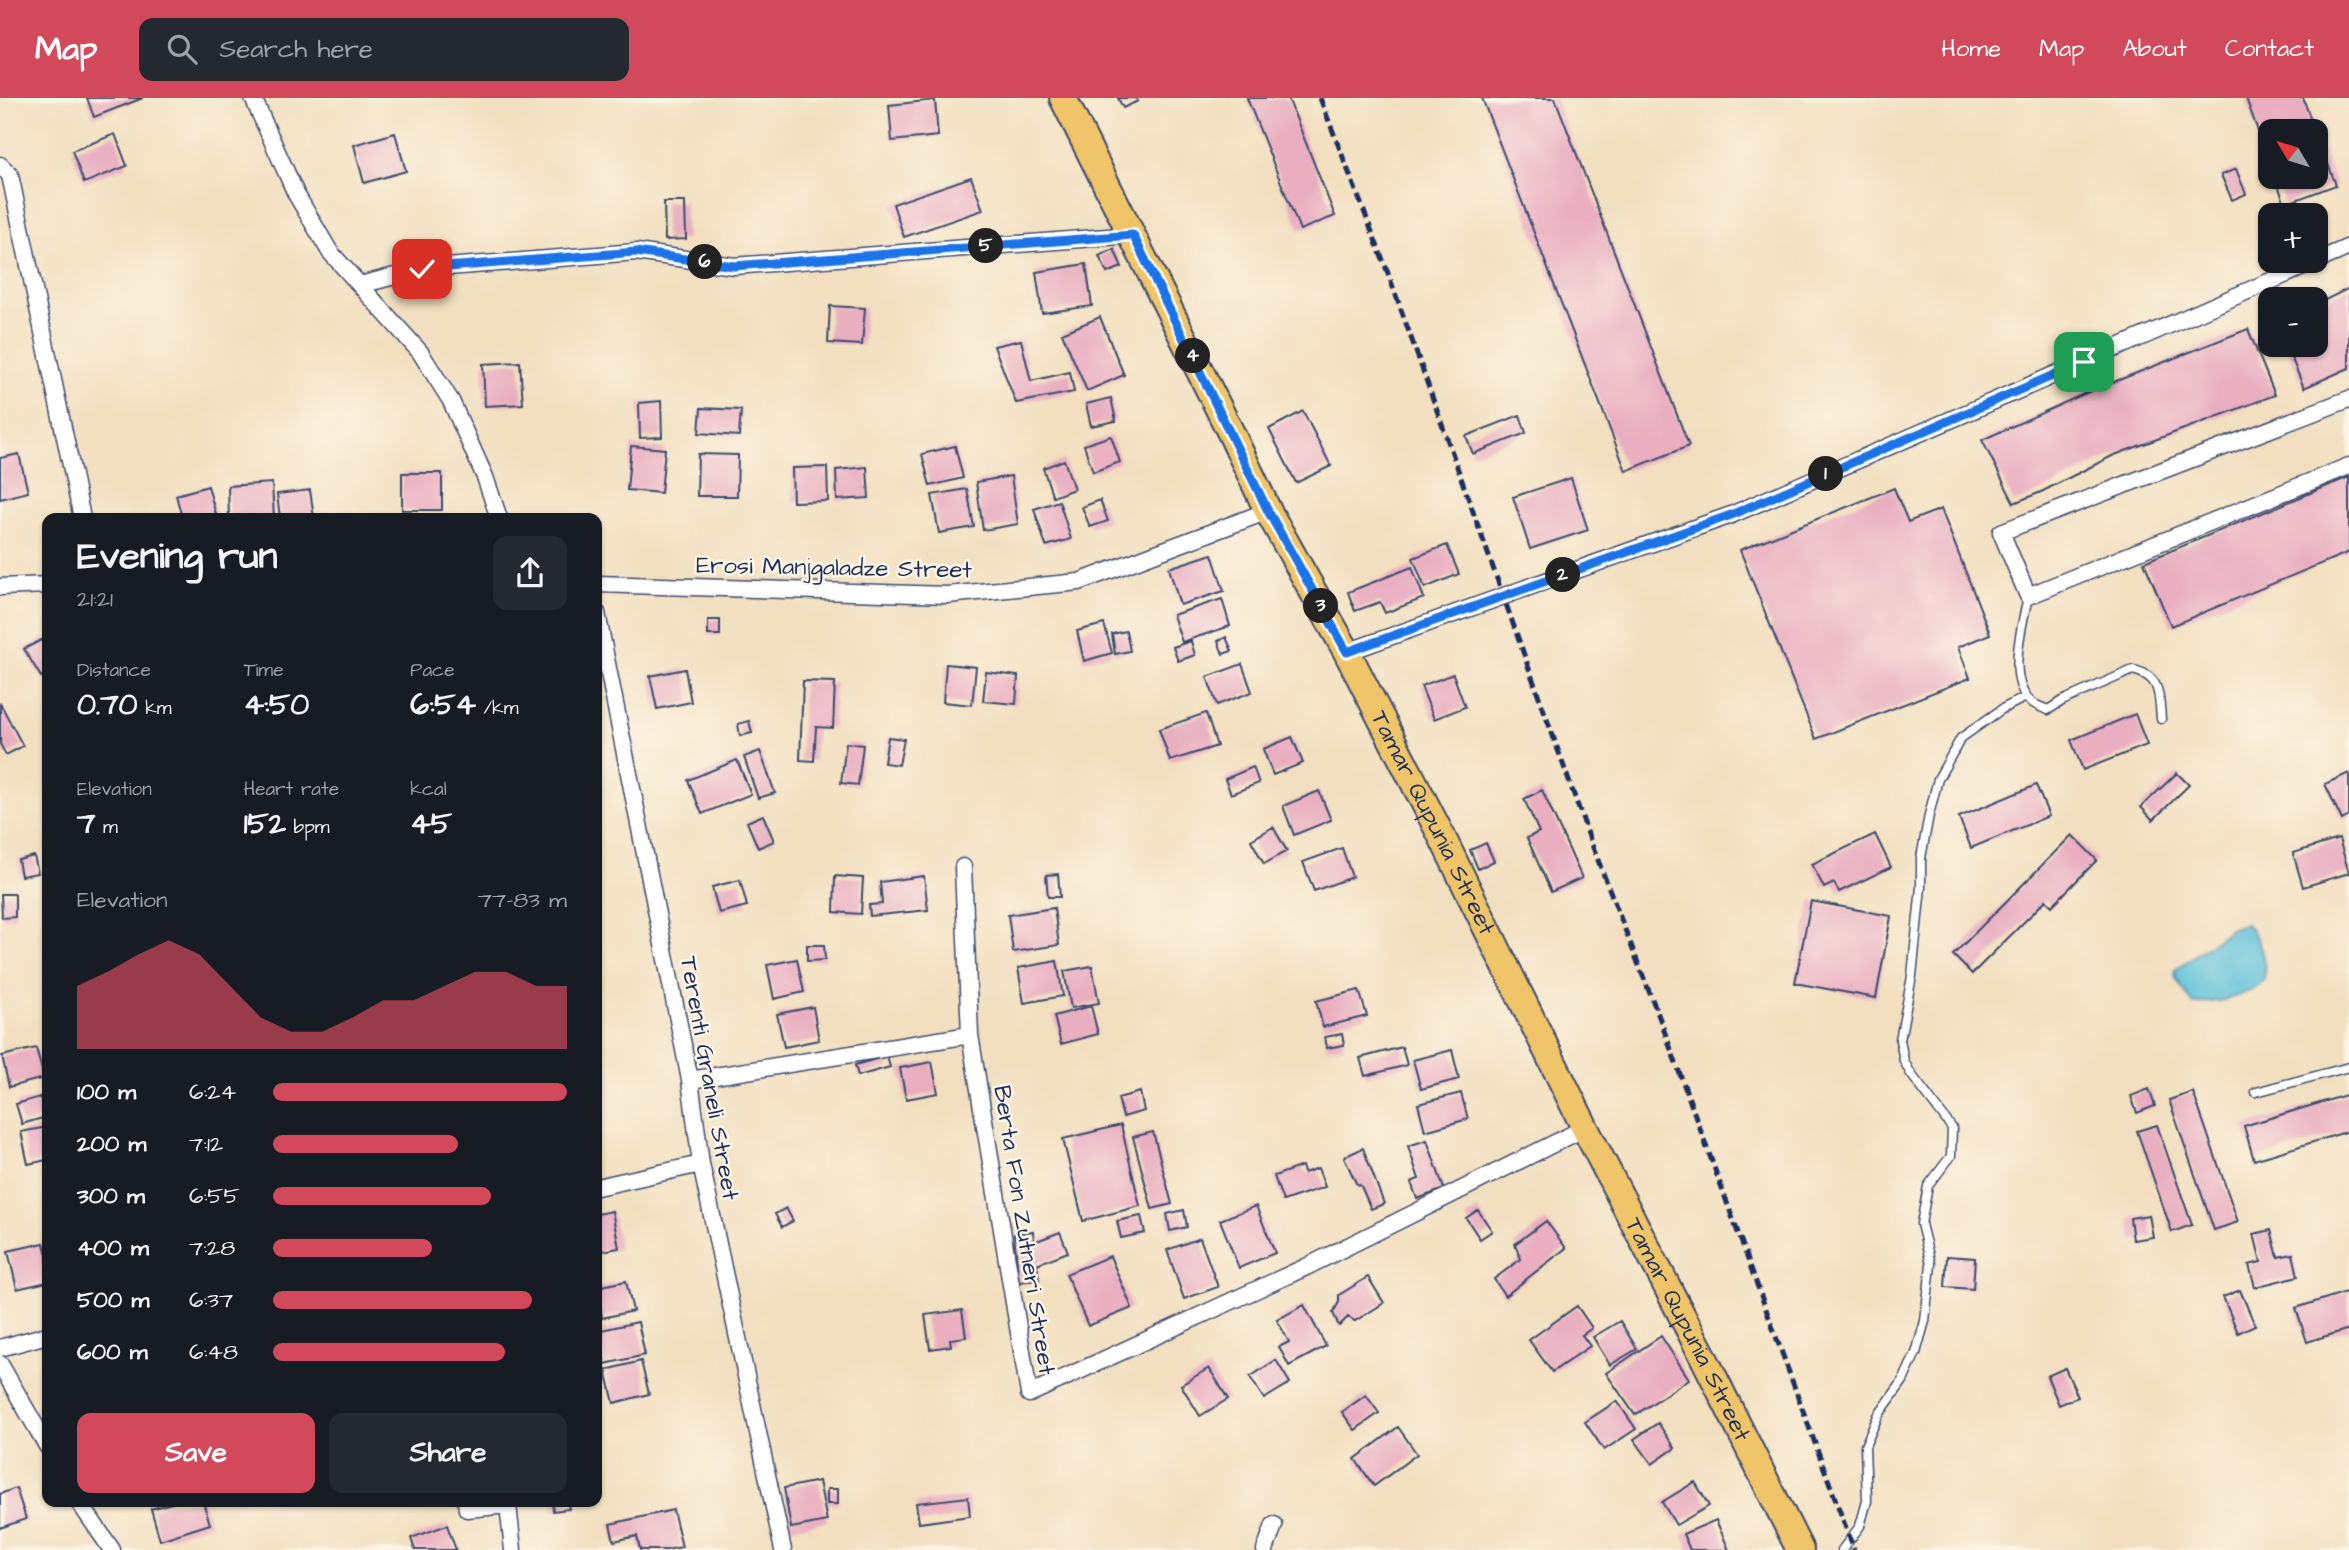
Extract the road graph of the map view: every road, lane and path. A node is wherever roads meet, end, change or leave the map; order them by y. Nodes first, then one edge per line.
1 (253, 98) edge
2 (1063, 98) edge
3 (0, 164) edge
4 (1133, 235) junction
5 (2349, 247) edge
6 (360, 285) junction
7 (2349, 399) edge
8 (2349, 466) edge
9 (1268, 511) junction
10 (81, 513) edge
11 (497, 513) edge
12 (602, 584) edge
13 (42, 585) edge
14 (0, 587) edge
15 (2028, 596) junction
16 (602, 638) edge
17 (1347, 652) junction
18 (2026, 697) junction
19 (2161, 719) dead end
20 (963, 867) dead end
21 (970, 1035) junction
22 (2349, 1067) edge
23 (690, 1080) junction
24 (2256, 1092) dead end
25 (1585, 1128) junction
26 (701, 1164) junction
27 (602, 1186) edge
28 (42, 1336) edge
29 (0, 1348) edge
30 (0, 1364) edge
31 (42, 1437) edge
32 (82, 1507) edge
33 (467, 1507) edge
34 (488, 1507) edge
35 (508, 1507) edge
36 (1274, 1525) dead end
37 (112, 1550) edge
38 (513, 1550) edge
39 (783, 1550) edge
40 (1265, 1550) edge
41 (1800, 1550) edge
42 (1842, 1550) edge

1 - 6 street
2 - 4 main road, Tamar Qupunia Street
3 - 10 street
4 - 6 street
4 - 9 main road, Tamar Qupunia Street
5 - 17 street
6 - 11 street
7 - 15 street
8 - 15 street
9 - 12 street, Erosi Manjgaladze Street
9 - 17 main road, Tamar Qupunia Street
13 - 14 street
15 - 18 lane
16 - 23 street, Terenti Graneli Street
17 - 25 main road, Tamar Qupunia Street
18 - 19 lane
18 - 42 lane
20 - 21 street
21 - 23 street
21 - 25 street, Berta Fon Zutneri Street
22 - 24 lane
23 - 26 street, Terenti Graneli Street
25 - 41 main road, Tamar Qupunia Street
26 - 27 street
26 - 39 street, Terenti Graneli Street
28 - 29 street
30 - 31 street
32 - 37 street
33 - 34 street
35 - 38 street
36 - 40 street

